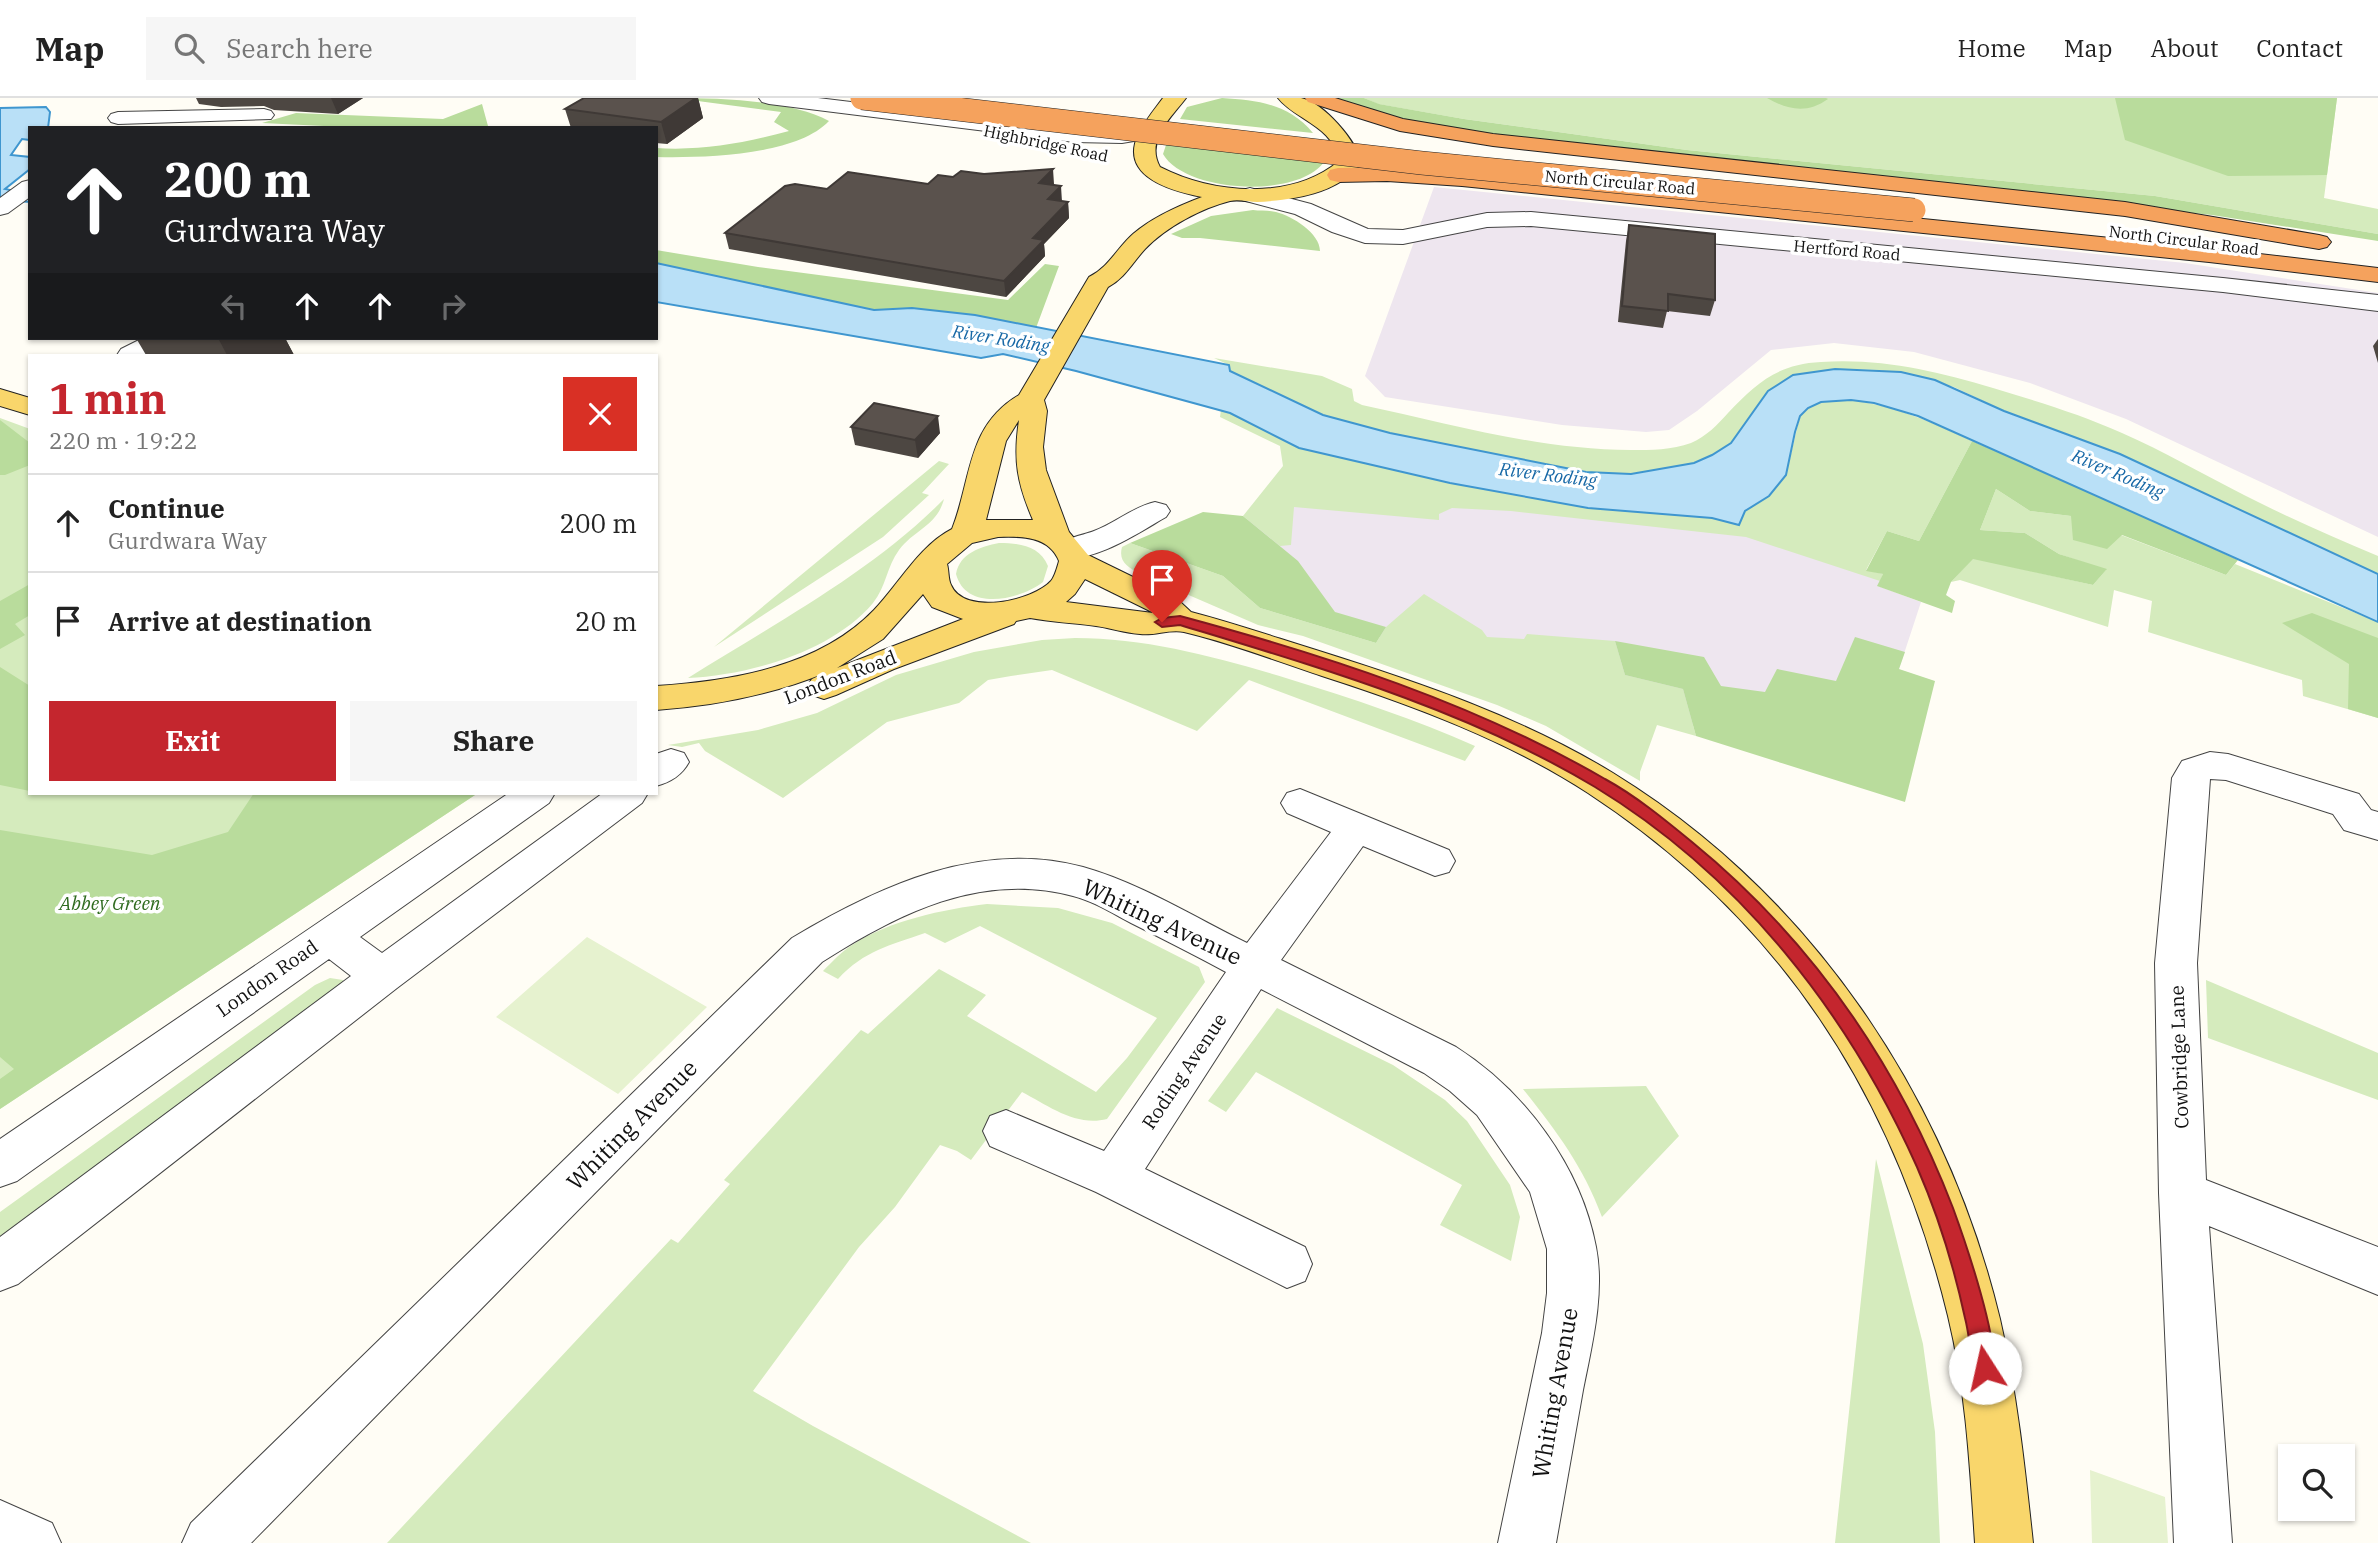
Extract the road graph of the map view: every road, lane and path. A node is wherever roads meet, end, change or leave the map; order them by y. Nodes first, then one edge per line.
1 (145, 98) edge
2 (769, 98) edge
3 (862, 98) edge
4 (949, 98) edge
5 (1176, 98) edge
6 (1287, 98) edge
7 (1311, 103) edge
8 (264, 115) dead end
9 (947, 120) junction
10 (110, 124) edge
11 (1149, 133) junction
12 (1137, 165) junction
13 (1333, 178) junction
14 (28, 189) edge
15 (1240, 195) junction
16 (1913, 204) junction
17 (2, 206) edge
18 (1321, 216) junction
19 (2360, 256) edge
20 (1098, 282) junction
21 (2378, 303) edge
22 (159, 340) edge
23 (132, 354) edge
24 (0, 397) edge
25 (1030, 400) junction
26 (28, 406) edge
27 (1155, 511) dead end
28 (965, 535) junction
29 (1067, 549) junction
30 (932, 565) junction
31 (1025, 610) junction
32 (1180, 621) junction
33 (658, 698) edge
34 (658, 722) edge
35 (533, 795) edge
36 (626, 795) edge
37 (1300, 803) dead end
38 (2378, 826) edge
39 (1356, 827) junction
40 (1435, 861) dead end
41 (328, 936) junction
42 (1254, 965) junction
43 (383, 976) junction
44 (1006, 1132) dead end
45 (0, 1166) edge
46 (1113, 1177) junction
47 (2183, 1193) junction
48 (1287, 1264) dead end
49 (0, 1267) edge
50 (2378, 1271) edge
51 (0, 1528) edge
52 (32, 1543) edge
53 (211, 1543) edge
54 (1527, 1543) edge
55 (2004, 1543) edge
56 (2203, 1543) edge

1 - 10 street
2 - 9 street, Highbridge Road
3 - 16 highway, North Circular Road, bridge
4 - 16 highway, North Circular Road
5 - 11 main road
6 - 7 main road
7 - 13 main road
7 - 19 highway
8 - 10 street
9 - 11 street, Highbridge Road
9 - 12 street, Highbridge Road
11 - 12 main road
12 - 15 main road
12 - 20 main road
13 - 15 main road
13 - 18 street
13 - 19 highway
14 - 17 street
15 - 18 street, Hertford Road
15 - 20 main road
16 - 19 highway, North Circular Road
16 - 19 highway, North Circular Road
18 - 21 street, Hertford Road
20 - 25 main road
22 - 23 street
24 - 26 main road
25 - 28 main road
25 - 29 main road
27 - 29 street
28 - 29 main road
28 - 30 main road
29 - 31 main road
29 - 32 main road
30 - 31 main road
30 - 33 main road, London Road
31 - 32 main road
31 - 34 main road, London Road
32 - 55 main road
35 - 41 street, London Road
36 - 43 street
37 - 39 street
38 - 47 street, Cowbridge Lane
39 - 40 street
39 - 42 street, Roding Avenue
41 - 43 street
41 - 45 street, London Road
42 - 46 street, Roding Avenue
42 - 53 street, Whiting Avenue
42 - 54 street, Whiting Avenue
43 - 49 street
44 - 46 street
46 - 48 street
47 - 50 street
47 - 56 street, Cowbridge Lane
51 - 52 street

